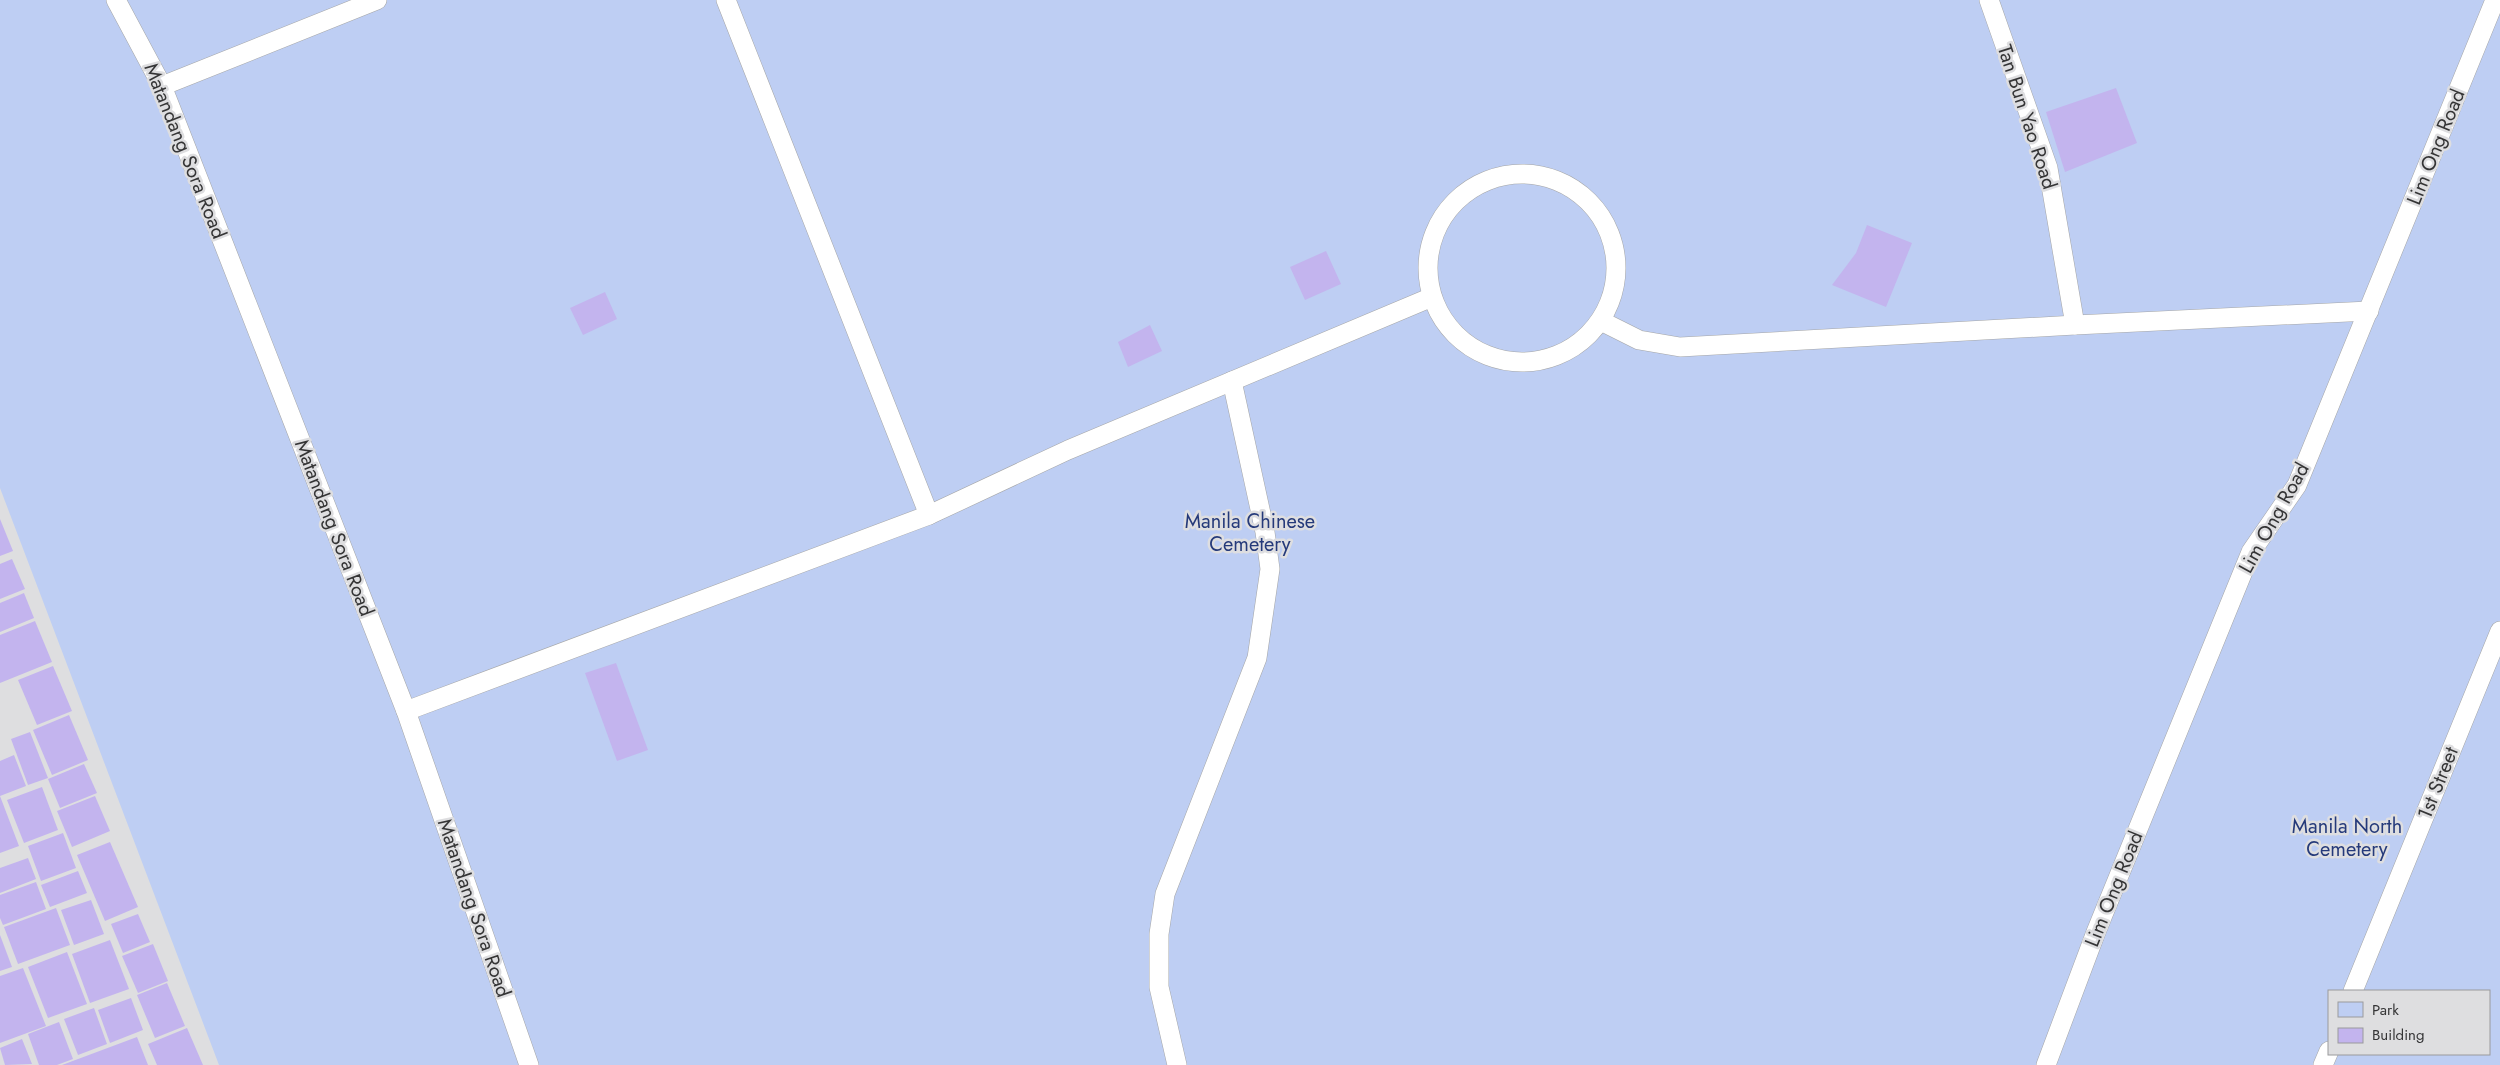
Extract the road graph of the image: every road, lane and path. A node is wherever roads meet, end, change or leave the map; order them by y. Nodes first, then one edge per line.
1 (116, 0) edge
2 (377, 0) edge
3 (726, 0) edge
4 (1989, 0) edge
5 (2495, 0) edge
6 (162, 86) junction
7 (1432, 298) junction
8 (2369, 311) junction
9 (1601, 321) junction
10 (2074, 325) junction
11 (1232, 381) junction
12 (929, 515) junction
13 (2500, 631) edge
14 (406, 711) junction
15 (2353, 990) edge
16 (2328, 1053) edge
17 (529, 1065) edge
18 (1177, 1065) edge
19 (2046, 1065) edge
20 (2323, 1065) edge

1 - 6 lane, Matandang Sora Road
2 - 6 lane
3 - 12 lane
4 - 10 lane, Tan Bun Yao Road
5 - 8 lane, Lim Ong Road
6 - 14 lane, Matandang Sora Road
7 - 9 lane
7 - 9 lane
7 - 11 lane
8 - 10 lane
8 - 19 lane, Lim Ong Road
9 - 10 lane
11 - 12 lane
11 - 18 lane
12 - 14 lane
13 - 15 lane, 1st Street
14 - 17 lane, Matandang Sora Road
16 - 20 lane

